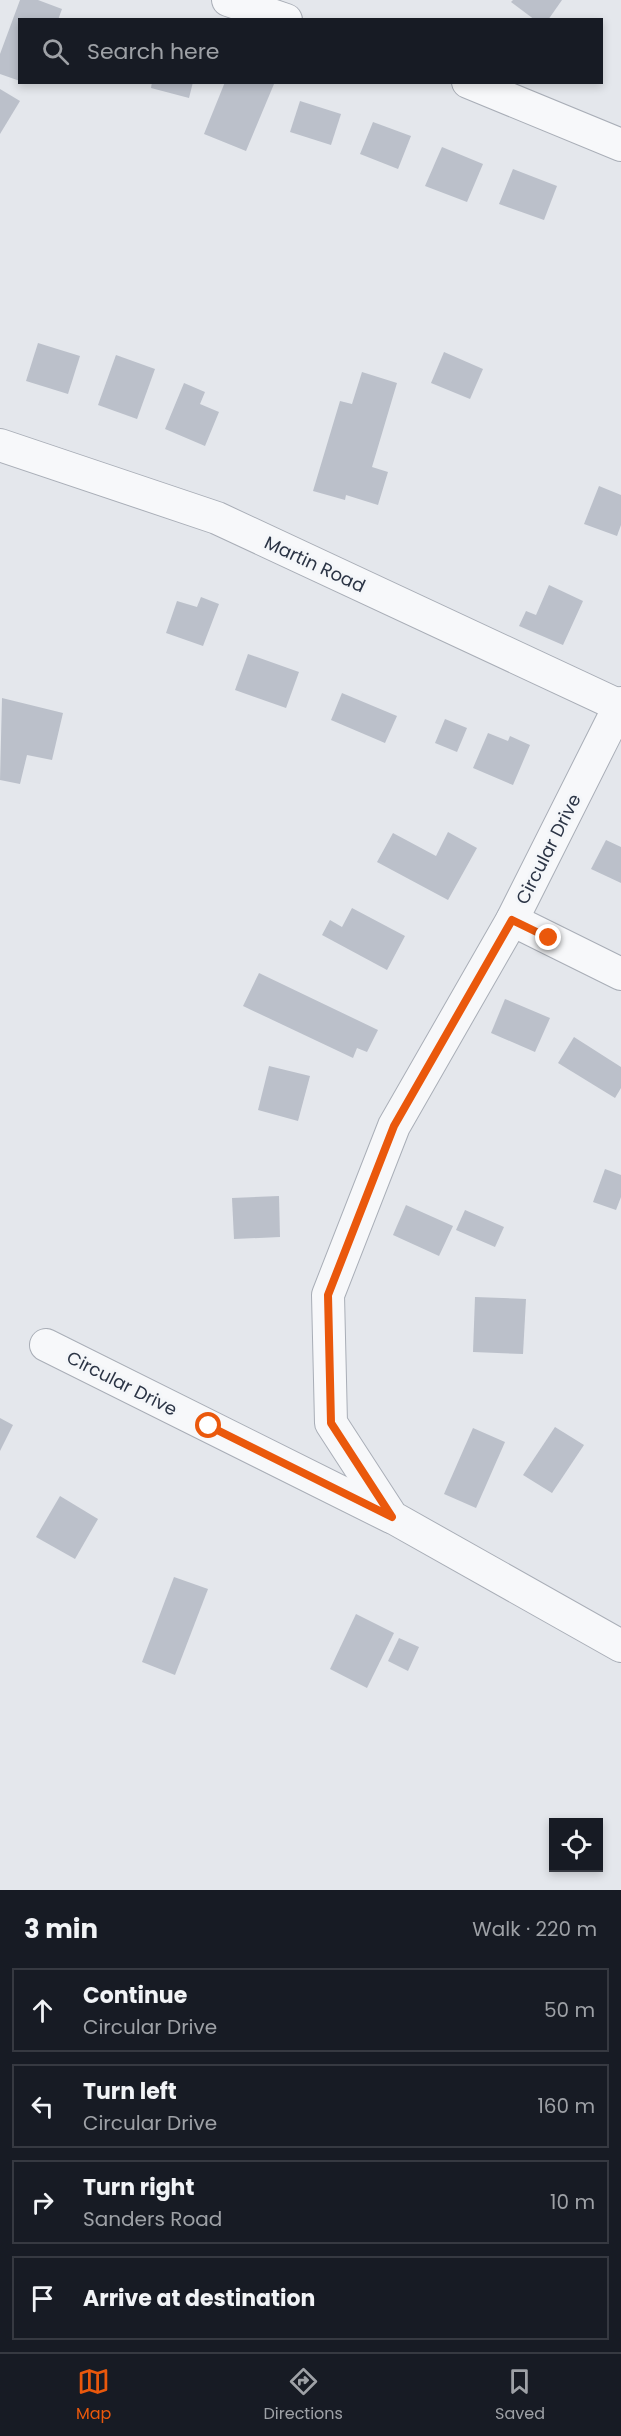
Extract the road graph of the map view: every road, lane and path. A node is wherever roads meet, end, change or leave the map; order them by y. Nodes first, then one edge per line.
1 (228, 0) edge
2 (280, 18) edge
3 (473, 84) edge
4 (621, 146) edge
5 (0, 446) edge
6 (620, 705) edge
7 (512, 920) junction
8 (621, 974) edge
9 (46, 1345) dead end
10 (392, 1517) junction
11 (621, 1646) edge

1 - 2 street
3 - 4 street
5 - 6 street, Martin Road
6 - 7 street, Circular Drive
7 - 8 street
7 - 10 street, Circular Drive
9 - 10 street, Circular Drive
10 - 11 street, Circular Drive

